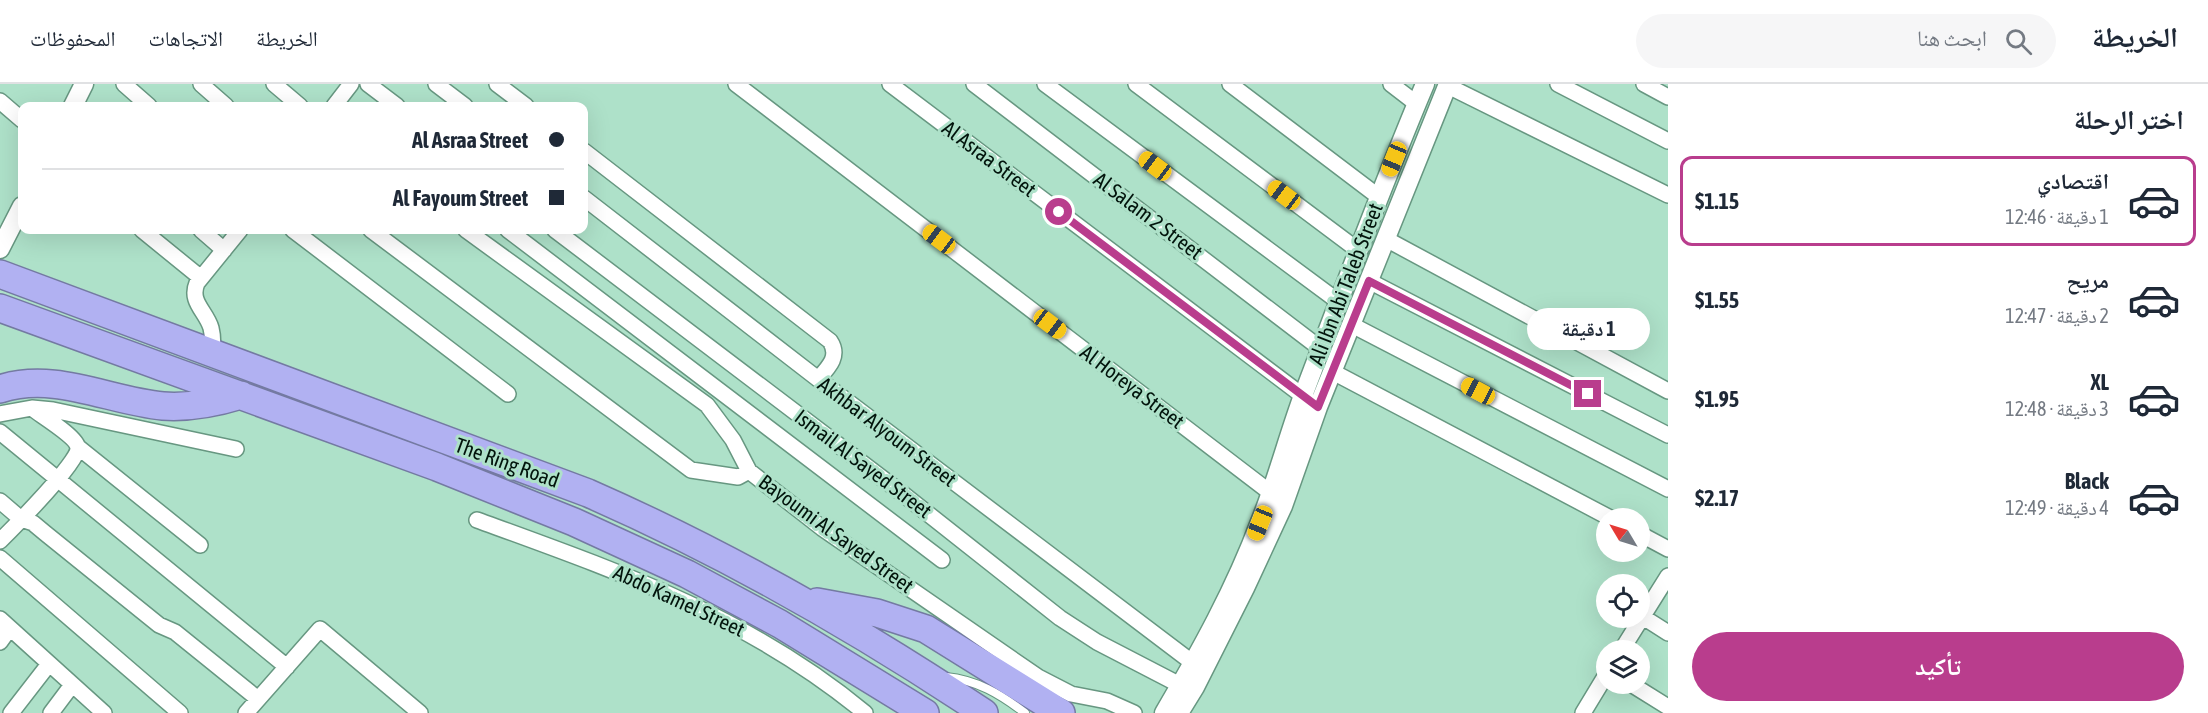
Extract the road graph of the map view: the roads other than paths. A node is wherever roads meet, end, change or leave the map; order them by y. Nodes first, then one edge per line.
1 (84, 84) edge
2 (124, 84) edge
3 (201, 84) edge
4 (274, 84) edge
5 (351, 84) edge
6 (368, 84) edge
7 (436, 84) edge
8 (497, 84) edge
9 (736, 84) edge
10 (890, 84) edge
11 (974, 84) edge
12 (1045, 84) edge
13 (1136, 84) edge
14 (1230, 84) edge
15 (1391, 84) edge
16 (1425, 84) edge
17 (1558, 84) edge
18 (1644, 84) edge
19 (1448, 85) edge
20 (1668, 96) edge
21 (0, 100) edge
22 (75, 102) edge
23 (144, 102) edge
24 (221, 102) edge
25 (295, 102) edge
26 (341, 102) edge
27 (392, 102) edge
28 (460, 102) edge
29 (521, 102) edge
30 (1417, 104) junction
31 (18, 116) edge
32 (1668, 141) edge
33 (588, 154) edge
34 (1668, 195) edge
35 (1379, 196) junction
36 (588, 201) edge
37 (18, 213) edge
38 (147, 234) edge
39 (206, 234) edge
40 (237, 234) edge
41 (298, 234) edge
42 (376, 234) edge
43 (472, 234) edge
44 (513, 234) edge
45 (560, 234) edge
46 (1386, 238) junction
47 (2, 241) edge
48 (224, 250) junction
49 (1359, 250) junction
50 (9, 277) edge
51 (201, 278) junction
52 (1369, 281) junction
53 (1339, 302) junction
54 (0, 308) edge
55 (1352, 325) junction
56 (1321, 349) junction
57 (212, 353) junction
58 (1333, 372) junction
59 (819, 380) junction
60 (0, 389) edge
61 (1668, 391) edge
62 (508, 394) dead end
63 (241, 395) junction
64 (1303, 396) junction
65 (1318, 407) junction
66 (32, 408) junction
67 (0, 414) edge
68 (0, 432) edge
69 (1668, 435) edge
70 (78, 447) junction
71 (236, 449) dead end
72 (749, 471) junction
73 (58, 479) junction
74 (1668, 489) edge
75 (1271, 494) junction
76 (0, 501) edge
77 (1596, 511) edge
78 (21, 519) junction
79 (477, 520) dead end
80 (1650, 539) edge
81 (0, 541) edge
82 (200, 545) dead end
83 (1668, 549) edge
84 (0, 558) edge
85 (942, 560) dead end
86 (1667, 580) edge
87 (798, 598) junction
88 (1650, 605) edge
89 (1650, 622) edge
90 (5, 624) edge
91 (1668, 633) edge
92 (0, 642) edge
93 (1193, 663) junction
94 (50, 664) junction
95 (851, 666) junction
96 (287, 667) junction
97 (926, 675) junction
98 (72, 685) junction
99 (1180, 685) junction
100 (1596, 692) edge
101 (1647, 694) edge
102 (256, 707) edge
103 (1668, 707) edge
104 (11, 713) edge
105 (51, 713) edge
106 (104, 713) edge
107 (180, 713) edge
108 (420, 713) edge
109 (865, 713) edge
110 (890, 713) edge
111 (925, 713) edge
112 (984, 713) edge
113 (1025, 713) edge
114 (1061, 713) edge
115 (1134, 713) edge
116 (1164, 713) edge
117 (1179, 713) edge
118 (1583, 713) edge

1 - 22 street
2 - 23 street
3 - 24 street
4 - 25 street
5 - 26 street
6 - 27 street
7 - 28 street
8 - 29 street
9 - 75 street, Al Horeya Street
10 - 64 street, Al Asraa Street
11 - 56 street, Al Salam 2 Street
12 - 53 street
13 - 49 street
14 - 35 street
15 - 30 street
16 - 30 street, Ali Ibn Abi Taleb Street
17 - 32 street
18 - 20 street
19 - 34 street
19 - 46 street, Ali Ibn Abi Taleb Street
21 - 31 street
30 - 35 street, Ali Ibn Abi Taleb Street
33 - 59 street
35 - 49 street, Ali Ibn Abi Taleb Street
36 - 59 street, Akhbar Alyoum Street
37 - 47 street
38 - 51 street
39 - 48 street
40 - 48 street
41 - 62 street
42 - 72 street, Bayoumi Al Sayed Street
43 - 72 street
44 - 85 street, Ismail Al Sayed Street
45 - 99 street, Ismail Al Sayed Street
46 - 52 street, Ali Ibn Abi Taleb Street
46 - 61 street
48 - 51 street
49 - 53 street, Ali Ibn Abi Taleb Street
50 - 57 highway, The Ring Road
51 - 57 street
52 - 55 street, Ali Ibn Abi Taleb Street
52 - 69 street
53 - 56 street, Ali Ibn Abi Taleb Street
54 - 63 highway, The Ring Road
55 - 58 street, Ali Ibn Abi Taleb Street
55 - 74 street
56 - 64 street, Ali Ibn Abi Taleb Street
57 - 87 highway, The Ring Road
58 - 65 street, Ali Ibn Abi Taleb Street
58 - 77 street
59 - 93 street, Akhbar Alyoum Street
60 - 63 highway
63 - 95 highway, The Ring Road
64 - 65 street, Al Asraa Street
64 - 75 street, Ali Ibn Abi Taleb Street
65 - 117 street, Ali Ibn Abi Taleb Street
66 - 67 street
66 - 70 street
66 - 71 street
68 - 73 street
70 - 73 street
70 - 82 street
72 - 115 street, Bayoumi Al Sayed Street
73 - 78 street
73 - 96 street
75 - 93 street, Ali Ibn Abi Taleb Street
76 - 78 street
78 - 81 street
78 - 102 street
79 - 109 street, Abdo Kamel Street
80 - 83 street
84 - 107 street
86 - 88 street
87 - 97 highway, The Ring Road
87 - 114 highway
89 - 91 street
90 - 92 street
90 - 94 street
93 - 99 street, Ali Ibn Abi Taleb Street
94 - 98 street
94 - 104 street
95 - 110 highway
95 - 111 highway, The Ring Road
96 - 102 street
96 - 108 street
97 - 112 highway, The Ring Road
97 - 113 lane
98 - 105 street
98 - 106 street
99 - 116 street, Ali Ibn Abi Taleb Street
100 - 118 street
101 - 103 street

